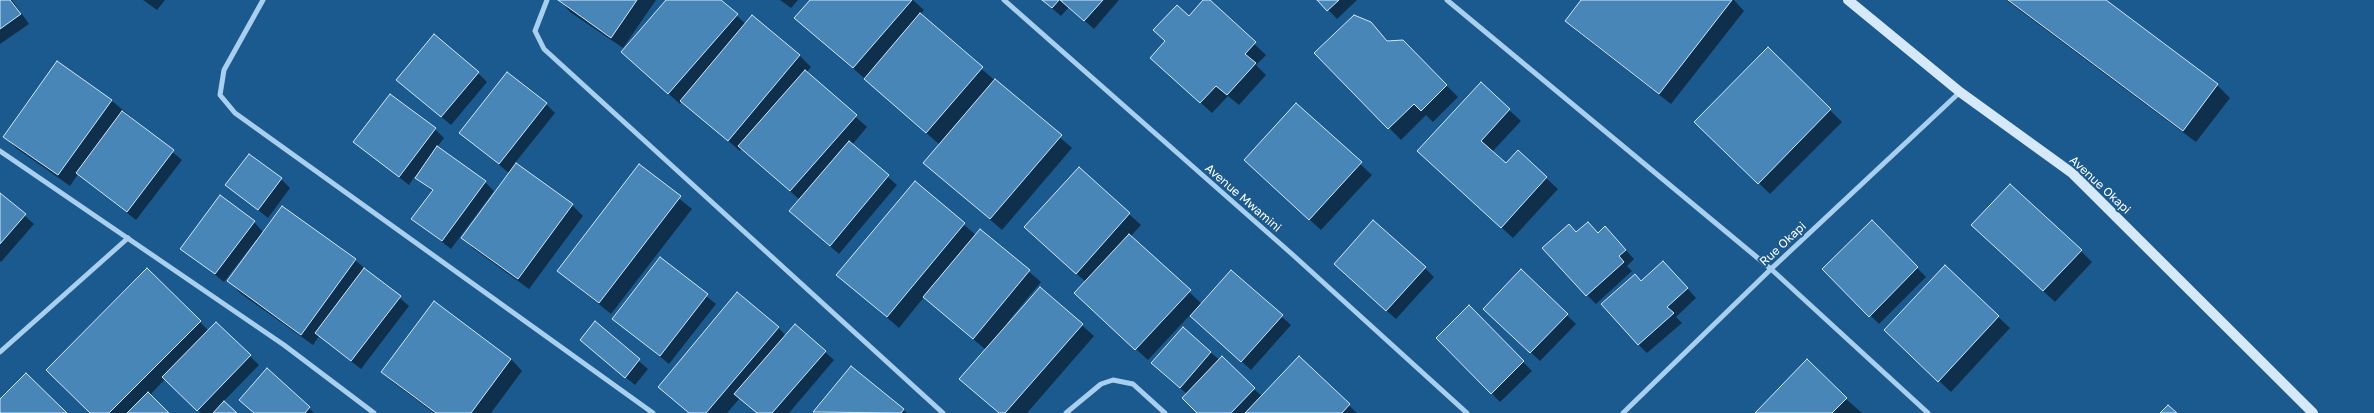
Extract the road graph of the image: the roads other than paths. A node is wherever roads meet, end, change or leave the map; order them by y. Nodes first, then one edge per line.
1 (263, 0) edge
2 (547, 0) edge
3 (1004, 0) edge
4 (1447, 0) edge
5 (1848, 0) edge
6 (1960, 92) junction
7 (0, 151) edge
8 (128, 238) junction
9 (1771, 270) junction
10 (0, 352) edge
11 (374, 413) edge
12 (653, 413) edge
13 (943, 413) edge
14 (1066, 413) edge
15 (1165, 413) edge
16 (1467, 413) edge
17 (1623, 413) edge
18 (1928, 413) edge
19 (2313, 413) edge

1 - 12 street
2 - 13 street
3 - 16 street, Avenue Mwamini
4 - 9 street
5 - 6 street, Avenue Okapi
6 - 9 street, Rue Okapi
6 - 19 street, Avenue Okapi
7 - 8 street
8 - 10 street
8 - 11 street
9 - 17 street, Rue Okapi
9 - 18 street
14 - 15 street

